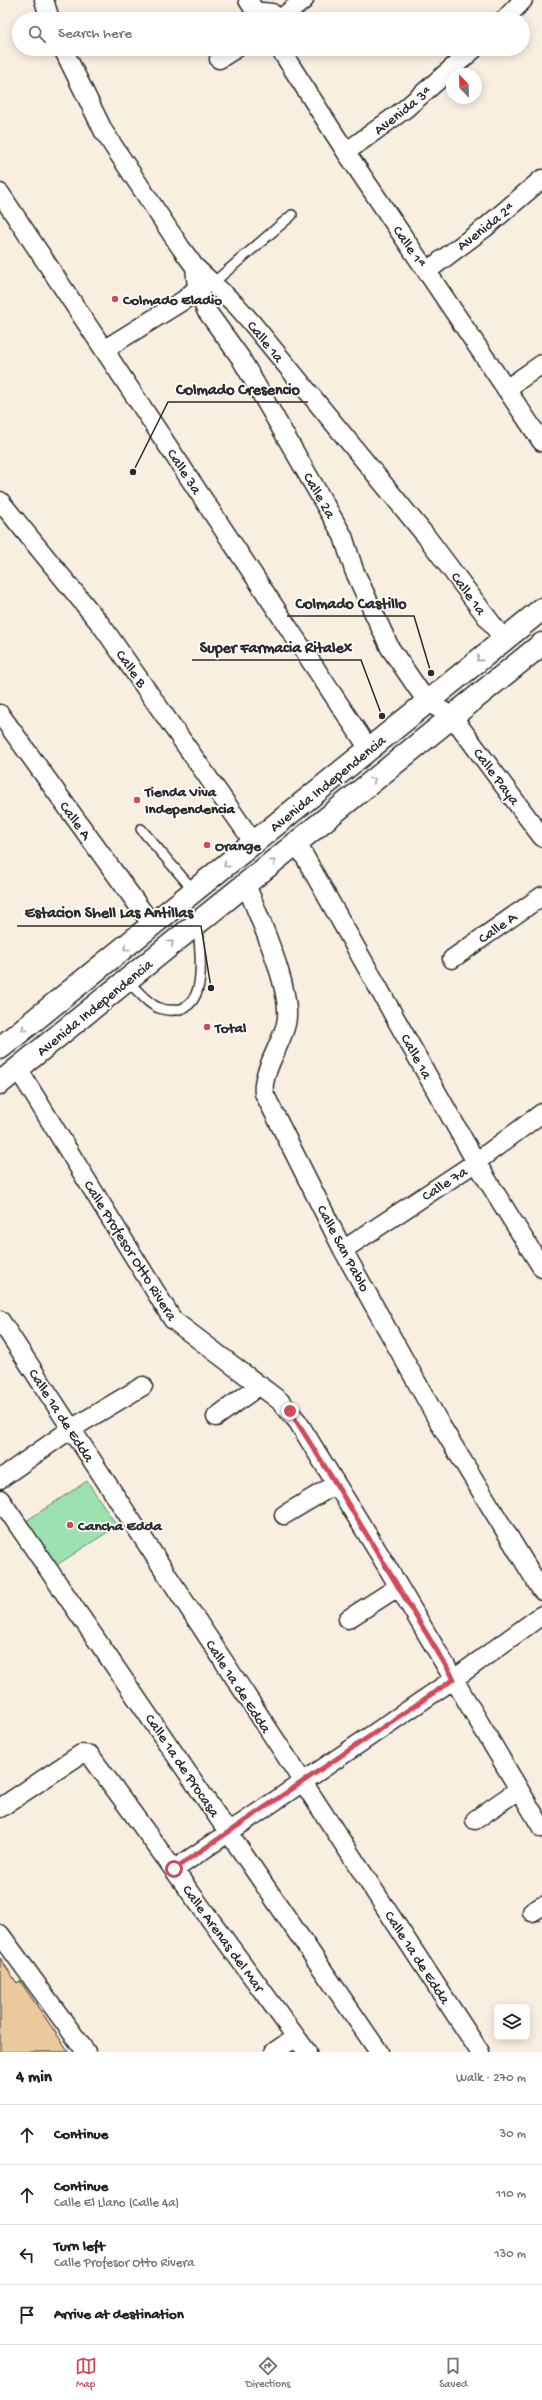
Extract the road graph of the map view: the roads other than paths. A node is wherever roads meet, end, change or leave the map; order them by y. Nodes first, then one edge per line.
1 (44, 0) edge
2 (304, 0) edge
3 (523, 0) edge
4 (252, 11) edge
5 (48, 12) edge
6 (262, 12) edge
7 (288, 12) edge
8 (512, 12) edge
9 (66, 56) edge
10 (224, 56) edge
11 (284, 56) edge
12 (466, 56) edge
13 (219, 59) dead end
14 (346, 152) junction
15 (542, 179) edge
16 (0, 194) edge
17 (292, 215) dead end
18 (427, 271) junction
19 (205, 285) junction
20 (106, 352) junction
21 (542, 364) edge
22 (506, 389) junction
23 (542, 442) edge
24 (0, 501) edge
25 (542, 608) edge
26 (504, 640) junction
27 (542, 644) edge
28 (427, 702) junction
29 (0, 714) edge
30 (452, 716) junction
31 (369, 749) junction
32 (141, 829) dead end
33 (542, 837) edge
34 (254, 843) junction
35 (297, 843) junction
36 (246, 884) junction
37 (188, 896) junction
38 (542, 896) edge
39 (198, 922) junction
40 (153, 926) junction
41 (452, 958) dead end
42 (126, 980) junction
43 (66, 995) junction
44 (82, 1016) junction
45 (0, 1048) edge
46 (18, 1069) junction
47 (0, 1083) edge
48 (542, 1113) edge
49 (476, 1162) junction
50 (343, 1250) junction
51 (542, 1268) edge
52 (0, 1320) edge
53 (260, 1385) junction
54 (143, 1386) dead end
55 (216, 1417) dead end
56 (71, 1429) junction
57 (0, 1479) edge
58 (336, 1484) junction
59 (0, 1498) edge
60 (284, 1515) dead end
61 (398, 1587) junction
62 (542, 1591) edge
63 (542, 1615) edge
64 (348, 1619) dead end
65 (454, 1679) junction
66 (302, 1782) junction
67 (518, 1790) junction
68 (0, 1808) edge
69 (474, 1820) dead end
70 (542, 1828) edge
71 (228, 1832) junction
72 (174, 1869) junction
73 (0, 1934) edge
74 (296, 2037) junction
75 (86, 2052) edge
76 (274, 2052) edge
77 (306, 2052) edge
78 (379, 2052) edge
79 (480, 2052) edge

1 - 5 street
2 - 7 street
3 - 8 street
4 - 6 street
9 - 19 street, Calle 1a
10 - 13 street
11 - 14 street, Calle 1ª
12 - 14 street, Avenida 3ª
14 - 18 street, Calle 1ª
15 - 18 street, Avenida 2ª
16 - 20 street, Calle 3a
17 - 19 lane
18 - 22 street, Calle 1ª
19 - 20 street
19 - 26 street, Calle 1a
19 - 28 street, Calle 2a
20 - 31 street, Calle 3a
21 - 22 street
22 - 23 street, Calle 1ª
24 - 34 street, Calle B
25 - 26 main road, Avenida Independencia
26 -> 28 main road, Avenida Independencia
27 - 30 main road, Avenida Independencia
28 - 30 street, Calle 2a
28 - 31 main road, Avenida Independencia
29 - 40 street, Calle A
30 - 33 street, Calle Paya
35 -> 30 main road, Avenida Independencia
31 - 34 main road, Avenida Independencia
32 - 37 lane
34 -> 37 main road, Avenida Independencia
36 -> 35 main road, Avenida Independencia
35 - 49 street, Calle 1a
36 - 39 main road, Avenida Independencia
36 - 50 street, Calle San Pablo
37 - 39 main road
37 - 40 main road, Avenida Independencia
38 - 41 street, Calle A
42 -> 39 main road, Avenida Independencia
39 - 42 lane
40 -> 43 main road, Avenida Independencia
42 - 44 main road, Avenida Independencia
43 - 44 main road
43 -> 45 main road, Avenida Independencia
44 - 46 main road, Avenida Independencia
46 - 47 main road, Avenida Independencia
46 - 53 street, Calle Profesor Otto Rivera
48 - 49 street, Calle 7a
49 - 50 street, Calle 7a
49 - 51 street, Calle 1a
50 - 62 street, Calle San Pablo
52 - 56 street, Calle 1a de Edda
53 - 55 street
53 - 58 street, Calle Profesor Otto Rivera
54 - 56 street
56 - 57 street
56 - 66 street, Calle 1a de Edda
58 - 60 street
58 - 61 street, Calle Profesor Otto Rivera
59 - 71 street, Calle 1a de Procasa
61 - 64 street
61 - 65 street, Calle Profesor Otto Rivera
63 - 65 street
65 - 66 street
65 - 67 street, Calle Profesor Otto Rivera
66 - 71 street
66 - 79 street, Calle 1a de Edda
67 - 69 street
67 - 70 street, Calle Profesor Otto Rivera
68 - 72 street, Calle Arenas del Mar
71 - 72 street
71 - 78 street, Calle 1a de Procasa
72 - 74 street, Calle Arenas del Mar
73 - 75 street
74 - 76 street
74 - 77 street, Calle Arenas del Mar

